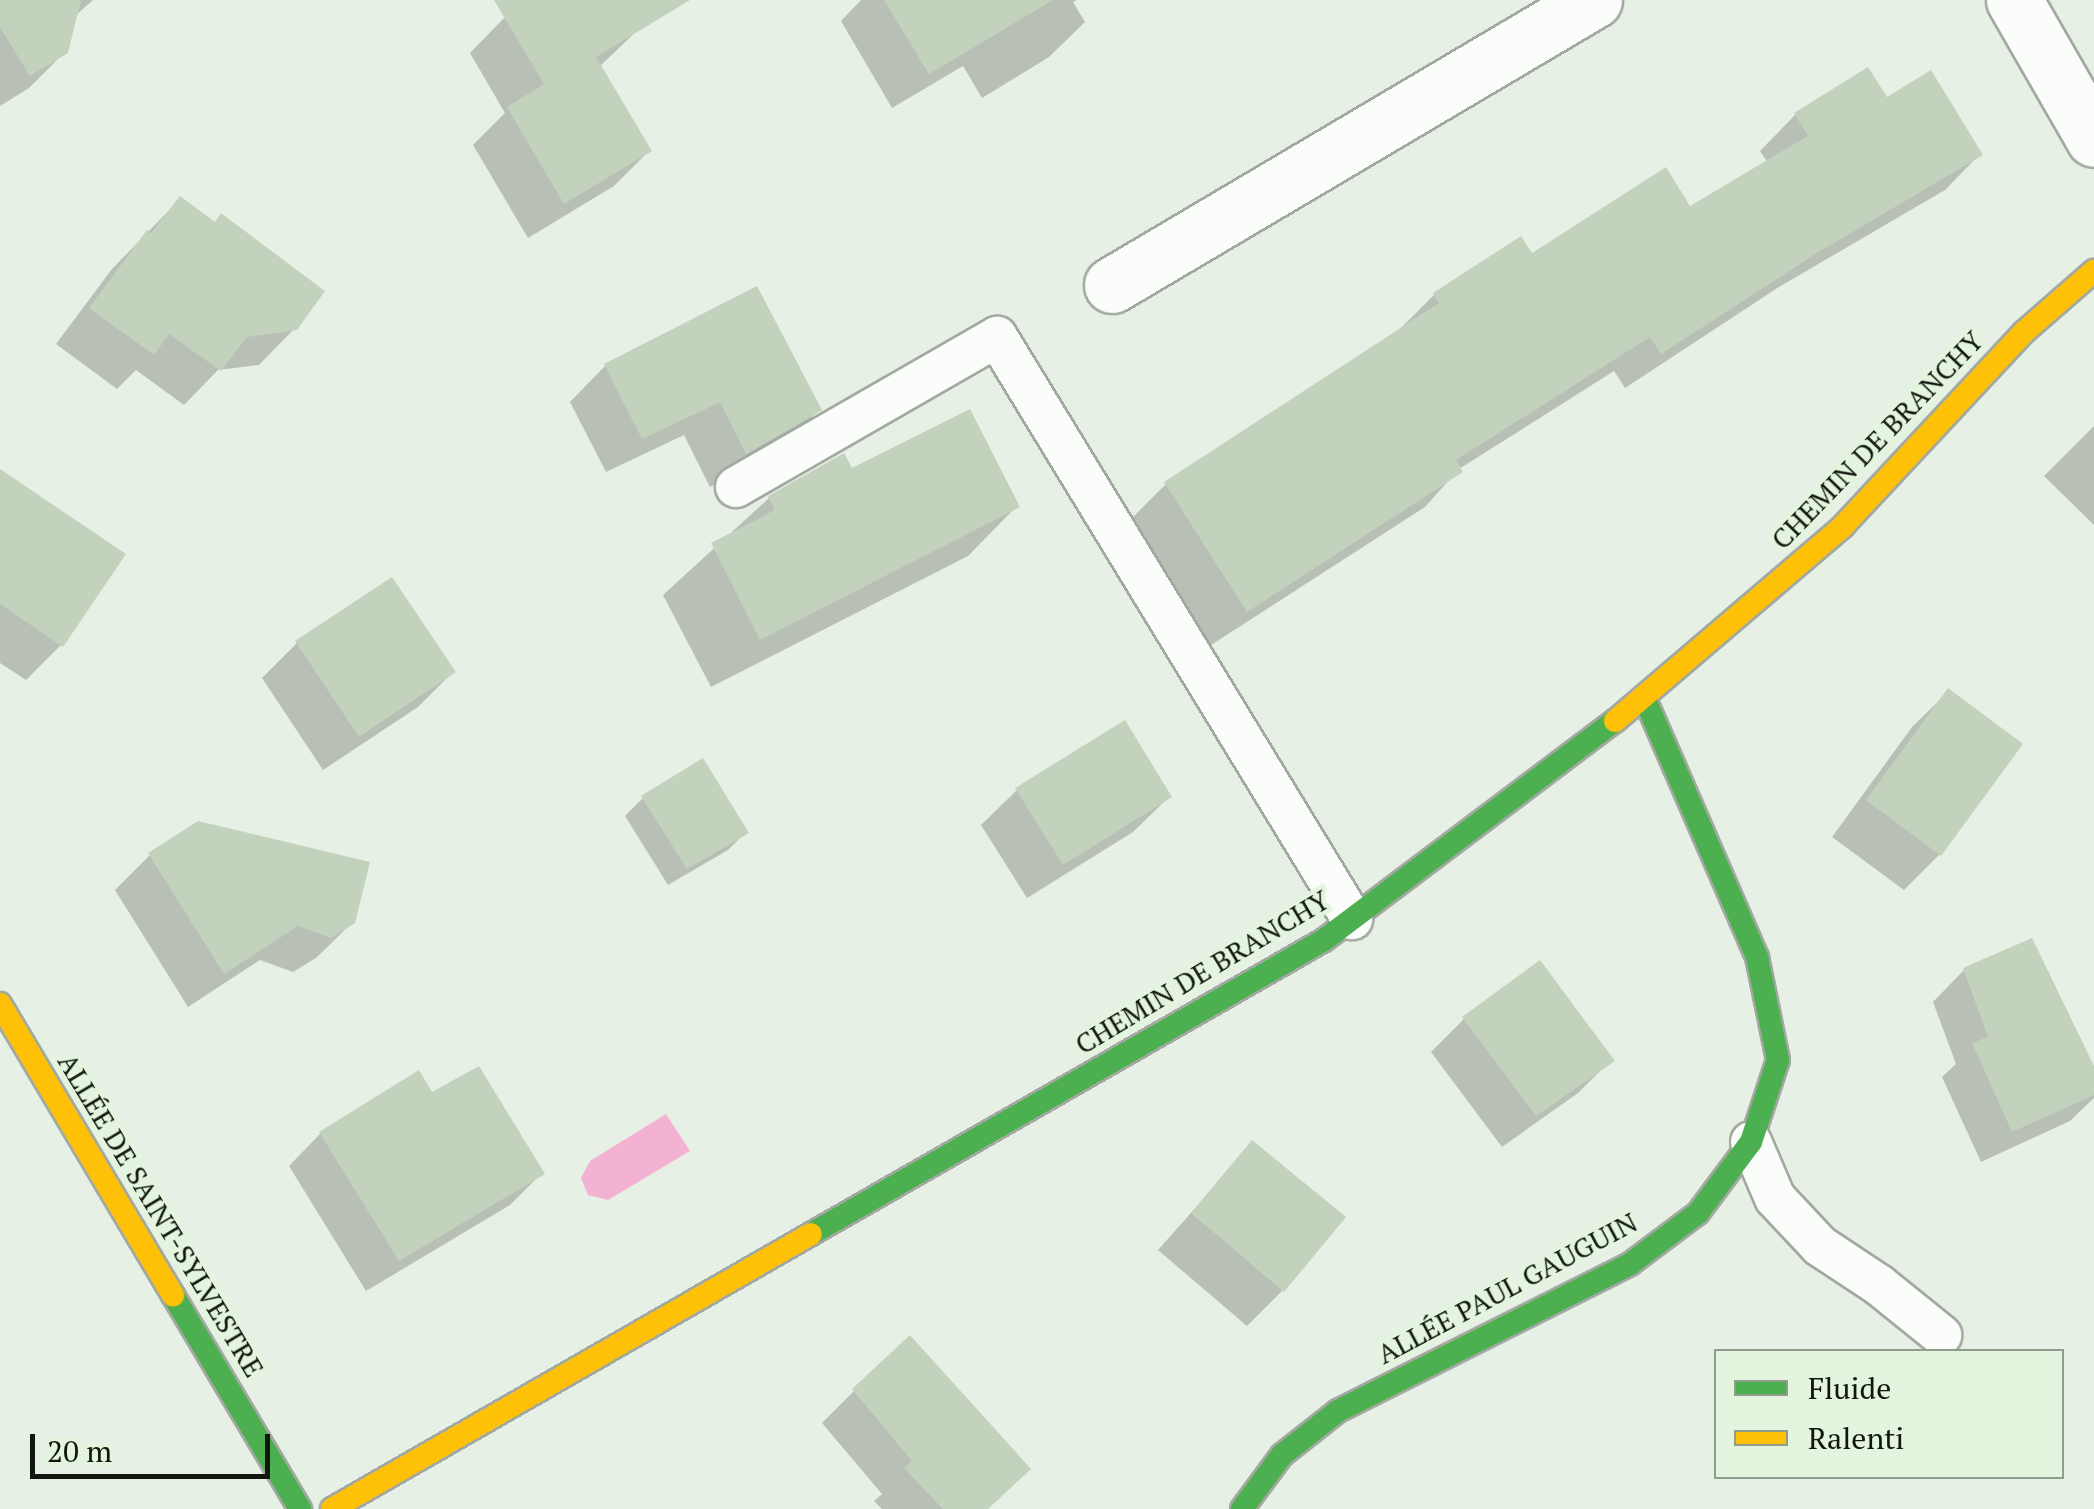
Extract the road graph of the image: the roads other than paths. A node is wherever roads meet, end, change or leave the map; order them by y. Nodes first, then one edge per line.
1 (1594, 0) edge
2 (2014, 0) edge
3 (2094, 139) edge
4 (2094, 272) edge
5 (1112, 285) dead end
6 (736, 487) dead end
7 (1646, 699) junction
8 (1352, 918) junction
9 (0, 1004) edge
10 (1751, 1142) junction
11 (1941, 1335) dead end
12 (300, 1509) edge
13 (332, 1509) edge
14 (1242, 1509) edge

1 - 5 street
2 - 3 street
4 - 7 street, CHEMIN DE BRANCHY
6 - 8 lane
7 - 8 street, CHEMIN DE BRANCHY
7 - 10 street, ALLÉE PAUL GAUGUIN
8 - 13 street, CHEMIN DE BRANCHY
9 - 12 street, ALLÉE DE SAINT-SYLVESTRE
10 - 11 lane
10 - 14 street, ALLÉE PAUL GAUGUIN

